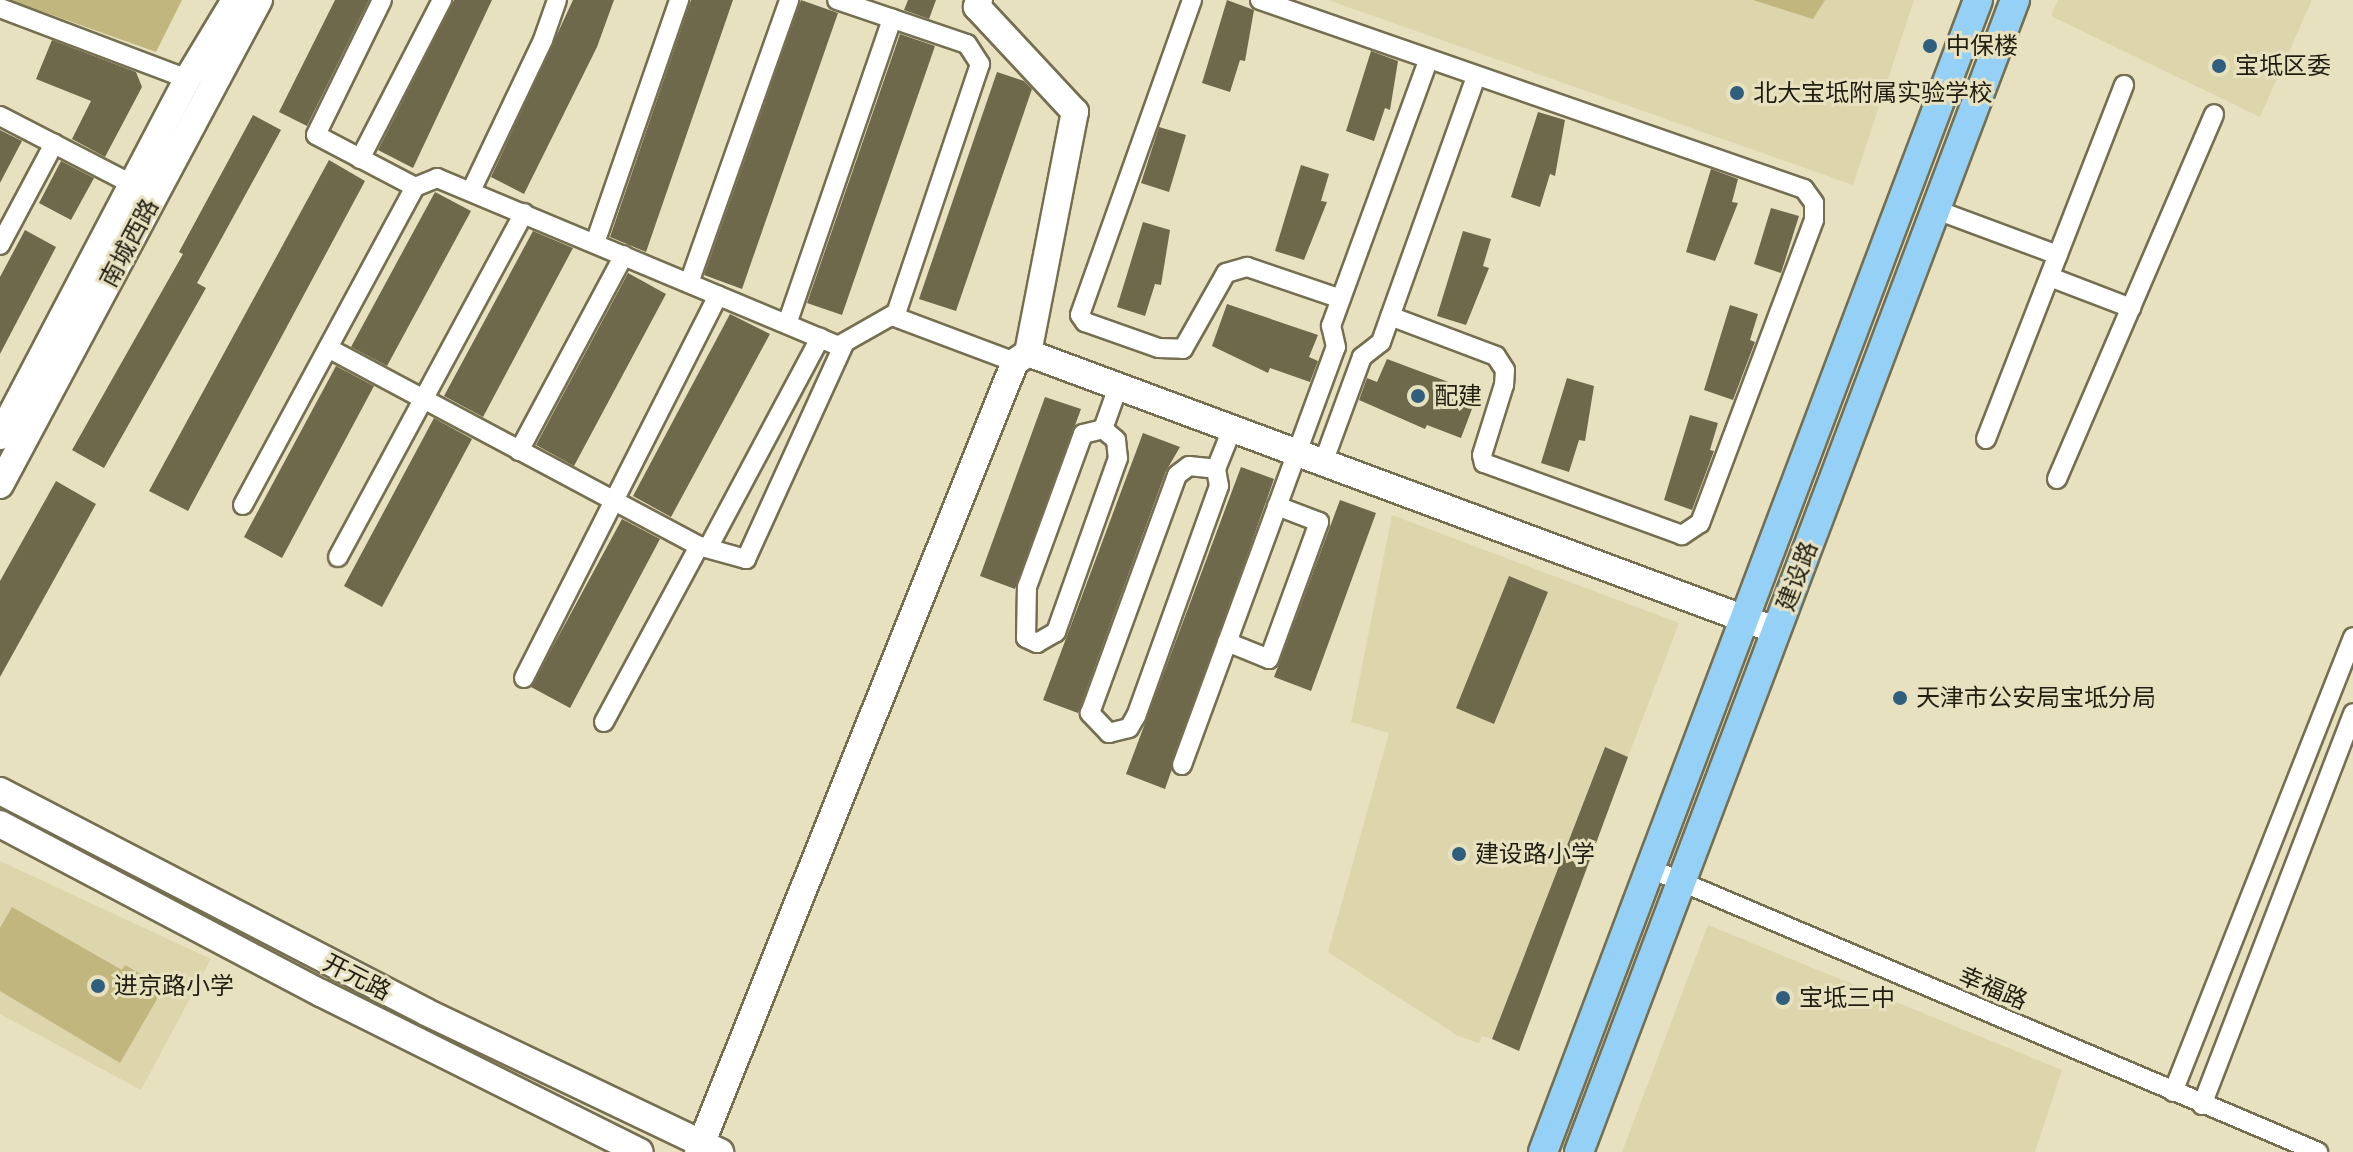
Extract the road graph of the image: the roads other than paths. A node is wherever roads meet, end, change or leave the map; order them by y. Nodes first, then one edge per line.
1 (235, 0) edge
2 (259, 0) edge
3 (382, 0) edge
4 (442, 0) edge
5 (557, 0) edge
6 (679, 0) edge
7 (789, 0) edge
8 (837, 0) edge
9 (979, 0) edge
10 (1192, 0) edge
11 (1260, 0) edge
12 (1978, 0) edge
13 (2015, 0) edge
14 (0, 8) edge
15 (885, 11) edge
16 (1428, 61) junction
17 (1476, 76) junction
18 (188, 79) junction
19 (2124, 85) dead end
20 (2214, 114) dead end
21 (0, 116) edge
22 (54, 144) junction
23 (360, 159) junction
24 (132, 184) junction
25 (415, 187) junction
26 (471, 191) junction
27 (1934, 209) junction
28 (524, 213) junction
29 (595, 243) junction
30 (0, 245) edge
31 (624, 255) junction
32 (2058, 255) junction
33 (2050, 277) junction
34 (689, 283) junction
35 (718, 295) junction
36 (1341, 299) junction
37 (2131, 308) junction
38 (896, 313) junction
39 (1390, 316) junction
40 (787, 324) junction
41 (820, 338) junction
42 (844, 344) junction
43 (1336, 347) junction
44 (328, 348) junction
45 (1362, 357) junction
46 (1022, 358) junction
47 (1118, 387) junction
48 (423, 400) junction
49 (1103, 429) junction
50 (1232, 429) junction
51 (0, 436) edge
52 (1986, 439) dead end
53 (519, 451) junction
54 (1297, 453) junction
55 (1323, 463) junction
56 (1216, 469) junction
57 (2057, 479) dead end
58 (0, 485) edge
59 (614, 502) junction
60 (243, 505) dead end
61 (1277, 506) junction
62 (704, 546) junction
63 (338, 557) dead end
64 (1745, 618) junction
65 (1775, 630) junction
66 (2353, 637) edge
67 (1227, 642) junction
68 (524, 678) dead end
69 (2353, 713) edge
70 (604, 722) dead end
71 (1182, 765) dead end
72 (0, 791) edge
73 (0, 824) edge
74 (1649, 868) junction
75 (1682, 881) junction
76 (2173, 1092) junction
77 (2202, 1105) junction
78 (706, 1149) edge
79 (640, 1152) edge
80 (1543, 1152) edge
81 (1579, 1152) edge
82 (2318, 1152) edge

1 - 18 main road, 南城西路
2 - 58 main road, 南城西路
3 - 23 street
4 - 23 street
5 - 26 street
6 - 29 street
7 - 34 street
8 - 15 street
9 - 46 main road
10 - 36 street
11 - 16 street
12 - 64 main road, 建设路
13 - 27 main road, 建设路
14 - 18 street
15 - 38 street
15 - 40 street
16 - 17 street
16 - 36 street
17 - 39 street
17 - 39 street
18 - 24 main road, 南城西路
19 - 32 street
20 - 37 street
21 - 22 street
22 - 24 street
22 - 30 street
23 - 25 street
24 - 51 main road, 南城西路
25 - 26 street
25 - 44 street
26 - 28 street
27 - 32 street
27 - 65 main road, 建设路
28 - 29 street
28 - 48 street
29 - 31 street
31 - 34 street
31 - 53 street
32 - 33 street
33 - 37 street
33 - 52 street
34 - 35 street
35 - 40 street
35 - 59 street
36 - 43 street
37 - 57 street
38 - 42 street
38 - 46 street
39 - 45 street
40 - 41 street
41 - 42 street
41 - 62 street
42 - 62 street
43 - 45 street
43 - 54 street
44 - 48 street
44 - 60 street
45 - 55 street
46 - 47 main road
46 - 78 main road
47 - 49 street
47 - 50 main road
48 - 53 street
48 - 63 street
49 - 49 street
50 - 54 main road
50 - 56 street
53 - 59 street
54 - 55 main road
54 - 61 street
55 - 64 main road
56 - 56 street
59 - 62 street
59 - 68 street
61 - 67 street
61 - 67 street
62 - 70 street
64 - 65 main road
64 - 74 main road, 建设路
65 - 75 main road, 建设路
66 - 76 street
67 - 71 street
69 - 77 street
72 - 78 main road, 开元路
73 - 79 main road, 开元路
74 - 75 street, 幸福路
74 - 80 main road, 建设路
75 - 76 street, 幸福路
75 - 81 main road, 建设路
76 - 77 street, 幸福路
77 - 82 street, 幸福路

